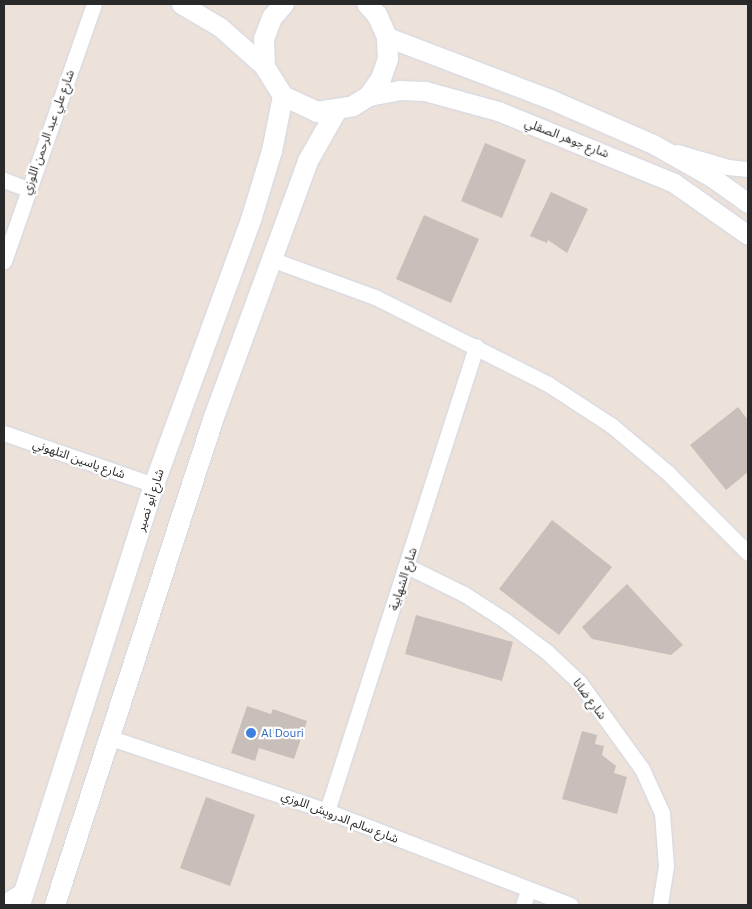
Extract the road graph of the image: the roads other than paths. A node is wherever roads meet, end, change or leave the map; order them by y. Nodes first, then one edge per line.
1 (94, 4) edge
2 (181, 4) edge
3 (284, 4) edge
4 (375, 7) edge
5 (387, 37) junction
6 (265, 67) junction
7 (283, 96) junction
8 (369, 96) junction
9 (336, 112) junction
10 (653, 144) junction
11 (748, 169) edge
12 (4, 180) edge
13 (27, 189) junction
14 (748, 203) edge
15 (748, 235) edge
16 (270, 259) junction
17 (4, 261) edge
18 (476, 346) junction
19 (4, 432) edge
20 (154, 485) junction
21 (748, 553) edge
22 (407, 566) junction
23 (108, 737) junction
24 (327, 811) junction
25 (23, 897) edge
26 (526, 898) edge
27 (4, 902) edge
28 (58, 903) edge
29 (570, 905) edge
30 (660, 905) edge

1 - 13 street, شارع علي عبد الرحمن اللوزي
2 - 6 street
3 - 6 main road
4 - 5 main road
5 - 8 main road
5 - 10 street
6 - 7 main road
7 - 9 main road
7 - 20 main road, شارع أبو نصير
8 - 9 main road
8 - 15 street, شارع جوهر الصقلي
9 - 16 main road
10 - 11 street
10 - 14 street
12 - 13 street
13 - 17 street, شارع علي عبد الرحمن اللوزي
16 - 18 street
16 - 23 main road
18 - 21 street
18 - 22 street, شارع الشهابية
19 - 20 street, شارع ياسين التلهوني
20 - 25 main road, شارع أبو نصير
22 - 24 street, شارع الشهابية
22 - 30 street, شارع ضانا
23 - 24 street, شارع سالم الدرويش اللوزي
23 - 28 main road
24 - 26 street, شارع سالم الدرويش اللوزي
25 - 27 street
26 - 29 street, شارع سالم الدرويش اللوزي

